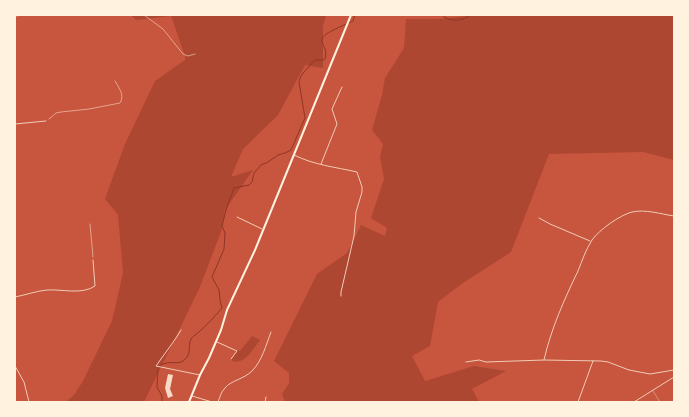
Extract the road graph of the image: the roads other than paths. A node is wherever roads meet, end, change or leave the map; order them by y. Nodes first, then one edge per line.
1 (351, 15) edge
2 (342, 87) dead end
3 (46, 121) road end
4 (15, 124) edge
5 (293, 155) junction
6 (320, 165) junction
7 (674, 216) edge
8 (237, 217) dead end
9 (539, 218) dead end
10 (263, 229) junction
11 (591, 242) junction
12 (93, 260) road end
13 (341, 296) dead end
14 (15, 297) edge
15 (180, 330) dead end
16 (271, 332) dead end
17 (217, 342) junction
18 (231, 359) dead end
19 (544, 360) junction
20 (593, 361) junction
21 (466, 362) dead end
22 (15, 366) edge
23 (674, 370) edge
24 (200, 375) junction
25 (674, 377) edge
26 (652, 390) junction
27 (192, 396) junction
28 (266, 397) dead end
29 (28, 402) edge
30 (190, 402) edge
31 (212, 402) edge
32 (218, 402) edge
33 (265, 402) edge
34 (578, 402) edge
35 (634, 402) edge
36 (660, 402) edge

1 - 5 main road
2 - 6 street
3 - 4 street
5 - 6 street
5 - 10 main road
6 - 13 street
7 - 11 street
8 - 10 street
9 - 11 street
10 - 17 main road
11 - 19 street
12 - 14 street
15 - 24 street
16 - 32 street
17 - 18 street
17 - 24 main road
19 - 20 street
19 - 21 street
20 - 23 street
20 - 34 street
22 - 29 street
24 - 27 main road
25 - 26 street
26 - 35 street
26 - 36 lane
27 - 30 main road
27 - 31 street
28 - 33 street

